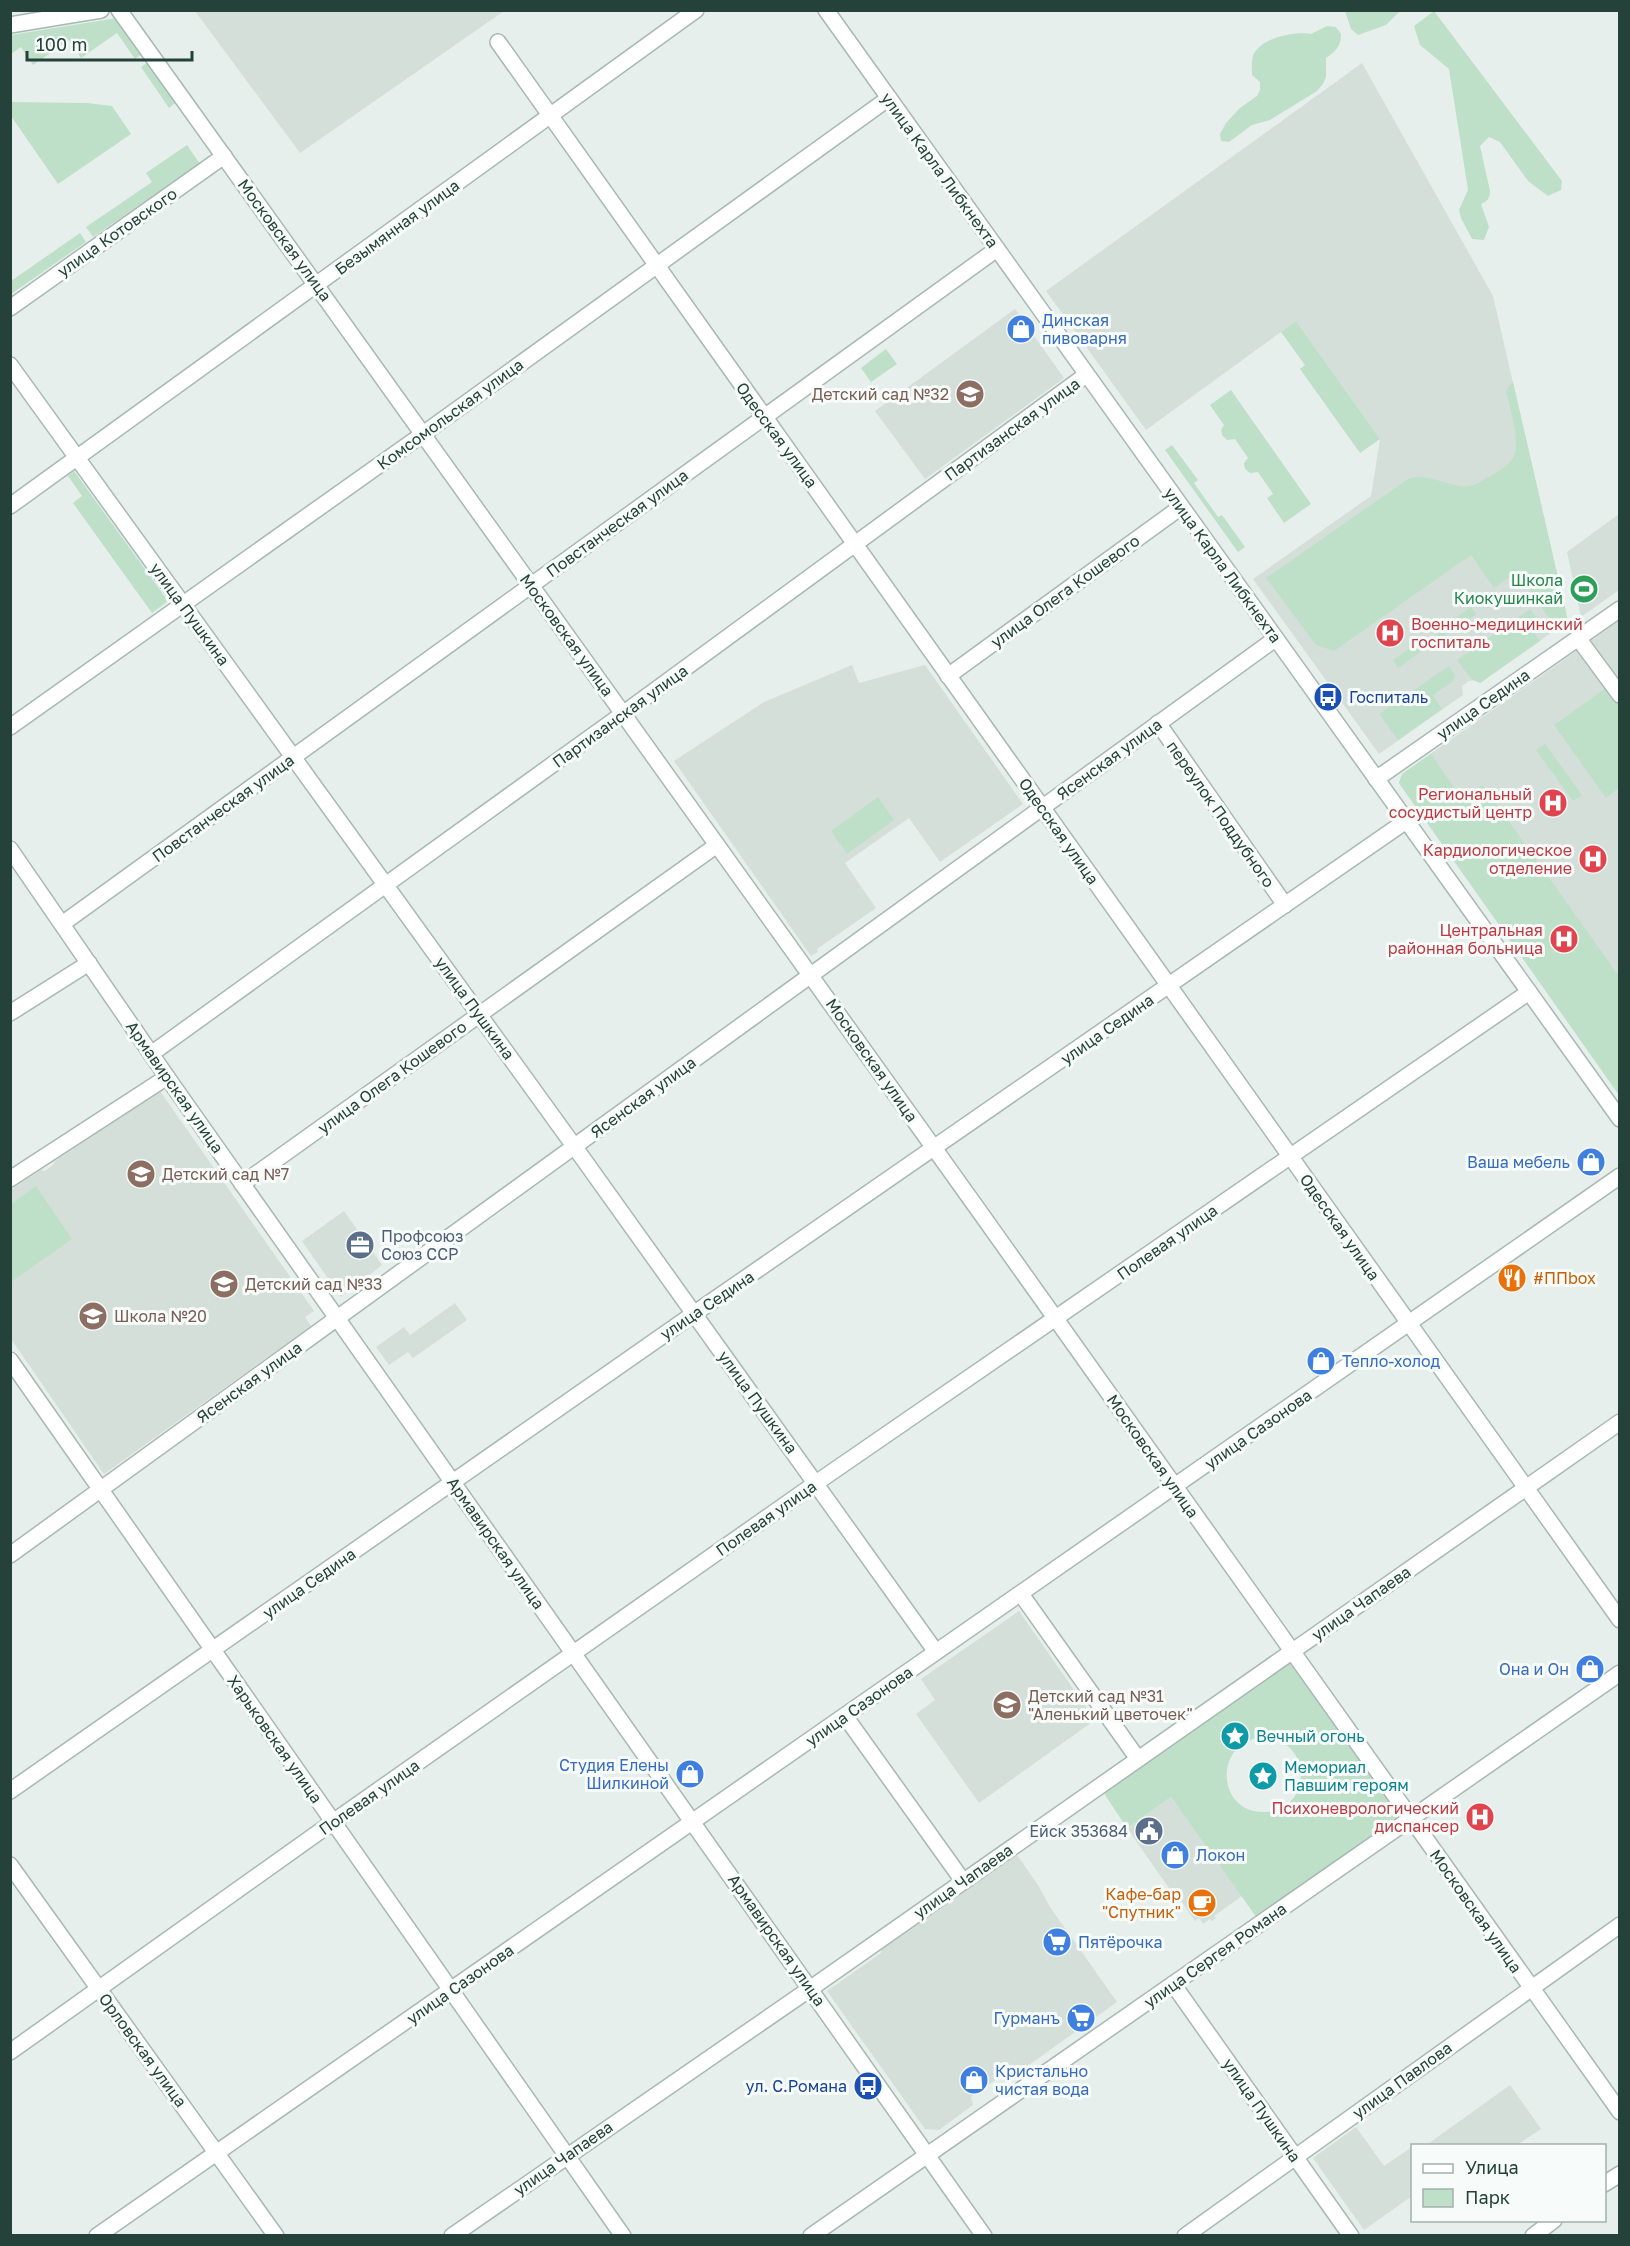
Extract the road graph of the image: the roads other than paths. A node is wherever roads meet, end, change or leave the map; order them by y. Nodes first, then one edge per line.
1 (101, 10) edge
2 (119, 10) edge
3 (696, 10) edge
4 (826, 10) edge
5 (10, 25) edge
6 (498, 42) dead end
7 (889, 98) junction
8 (550, 116) junction
9 (224, 156) junction
10 (997, 249) junction
11 (657, 265) junction
12 (318, 284) junction
13 (10, 308) edge
14 (10, 365) edge
15 (1086, 375) junction
16 (765, 417) junction
17 (423, 434) junction
18 (78, 457) junction
19 (10, 506) edge
20 (1181, 507) junction
21 (856, 544) junction
22 (531, 586) junction
23 (183, 603) junction
24 (1620, 609) edge
25 (1578, 638) junction
26 (1275, 639) junction
27 (948, 676) junction
28 (1620, 695) edge
29 (624, 713) junction
30 (1158, 723) junction
31 (10, 727) edge
32 (294, 757) junction
33 (1376, 779) junction
34 (1042, 807) junction
35 (1406, 821) junction
36 (717, 845) junction
37 (10, 849) edge
38 (387, 885) junction
39 (1285, 905) junction
40 (62, 924) junction
41 (89, 963) junction
42 (811, 974) junction
43 (1169, 986) junction
44 (1529, 992) junction
45 (10, 1013) edge
46 (480, 1015) junction
47 (151, 1054) junction
48 (166, 1077) junction
49 (1620, 1119) edge
50 (574, 1146) junction
51 (934, 1148) junction
52 (1290, 1157) junction
53 (1620, 1176) edge
54 (10, 1179) edge
55 (242, 1184) junction
56 (694, 1313) junction
57 (337, 1318) junction
58 (1056, 1319) junction
59 (1408, 1323) junction
60 (11, 1362) edge
61 (1620, 1422) edge
62 (453, 1482) junction
63 (816, 1483) junction
64 (1176, 1486) junction
65 (1526, 1489) junction
66 (100, 1490) junction
67 (10, 1555) edge
68 (1021, 1594) junction
69 (1620, 1620) edge
70 (212, 1650) junction
71 (1292, 1651) junction
72 (574, 1652) junction
73 (936, 1652) junction
74 (1620, 1673) edge
75 (846, 1716) junction
76 (1138, 1759) junction
77 (10, 1791) edge
78 (1411, 1818) junction
79 (333, 1822) junction
80 (694, 1822) junction
81 (10, 1865) edge
82 (963, 1881) junction
83 (1620, 1924) edge
84 (1173, 1984) junction
85 (811, 1988) junction
86 (1531, 1988) junction
87 (99, 1990) junction
88 (450, 1990) junction
89 (10, 2052) edge
90 (1620, 2112) edge
91 (216, 2152) junction
92 (928, 2155) junction
93 (566, 2156) junction
94 (1295, 2157) junction
95 (1620, 2174) edge
96 (1606, 2183) edge
97 (1551, 2222) edge
98 (98, 2235) edge
99 (276, 2235) edge
100 (452, 2235) edge
101 (623, 2235) edge
102 (811, 2235) edge
103 (984, 2235) edge
104 (1185, 2235) edge
105 (1351, 2235) edge
106 (1533, 2235) edge

1 - 5 street
2 - 9 street, Московская улица
3 - 8 street, Безымянная улица
4 - 7 street, улица Карла Либкнехта
6 - 8 street, Одесская улица
7 - 10 street, улица Карла Либкнехта
7 - 11 street, Комсомольская улица
8 - 11 street, Одесская улица
8 - 12 street, Безымянная улица
9 - 12 street, Московская улица
9 - 13 street, улица Котовского
10 - 15 street, улица Карла Либкнехта
10 - 16 street, Повстанческая улица
11 - 16 street, Одесская улица
11 - 17 street, Комсомольская улица
12 - 17 street, Московская улица
12 - 18 street, Безымянная улица
14 - 18 street, улица Пушкина
15 - 20 street, улица Карла Либкнехта
15 - 21 street, Партизанская улица
16 - 21 street, Одесская улица
16 - 22 street, Повстанческая улица
17 - 22 street, Московская улица
17 - 23 street, Комсомольская улица
18 - 19 street, Безымянная улица
18 - 23 street, улица Пушкина
20 - 26 street, улица Карла Либкнехта
20 - 27 street, улица Олега Кошевого
21 - 27 street, Одесская улица
21 - 29 street, Партизанская улица
22 - 29 street, Московская улица
22 - 32 street, Повстанческая улица
23 - 31 street, Комсомольская улица
23 - 32 street, улица Пушкина
24 - 25 street, улица Седина
25 - 28 street
25 - 33 street, улица Седина
26 - 30 street, Ясенская улица
26 - 33 street, улица Карла Либкнехта
27 - 34 street, Одесская улица
29 - 36 street, Московская улица
29 - 38 street, Партизанская улица
30 - 34 street, Ясенская улица
30 - 39 street, переулок Поддубного
32 - 38 street, улица Пушкина
32 - 40 street, Повстанческая улица
33 - 35 street, улица Карла Либкнехта
34 - 42 street, Ясенская улица
34 - 43 street, Одесская улица
35 - 39 street, улица Седина
35 - 44 street, улица Карла Либкнехта
36 - 42 street, Московская улица
36 - 46 street, улица Олега Кошевого
37 - 40 street, Армавирская улица
38 - 46 street, улица Пушкина
38 - 47 street, Партизанская улица
39 - 43 street, улица Седина
40 - 41 street, Армавирская улица
41 - 45 street
41 - 47 street, Армавирская улица
42 - 50 street, Ясенская улица
42 - 51 street, Московская улица
43 - 51 street, улица Седина
43 - 52 street, Одесская улица
44 - 49 street, улица Карла Либкнехта
44 - 52 street, Полевая улица
46 - 50 street, улица Пушкина
46 - 55 street, улица Олега Кошевого
47 - 48 street, Армавирская улица
48 - 54 street
48 - 55 street, Армавирская улица
50 - 56 street, улица Пушкина
50 - 57 street, Ясенская улица
51 - 56 street, улица Седина
51 - 58 street, Московская улица
52 - 58 street, Полевая улица
52 - 59 street, Одесская улица
53 - 59 street, улица Сазонова
55 - 57 street, Армавирская улица
56 - 62 street, улица Седина
56 - 63 street, улица Пушкина
57 - 62 street, Армавирская улица
57 - 66 street, Ясенская улица
58 - 63 street, Полевая улица
58 - 64 street, Московская улица
59 - 64 street, улица Сазонова
59 - 65 street, Одесская улица
60 - 66 street, Харьковская улица
61 - 65 street, улица Чапаева
62 - 70 street, улица Седина
62 - 72 street, Армавирская улица
63 - 72 street, Полевая улица
63 - 73 street, улица Пушкина
64 - 68 street, улица Сазонова
64 - 71 street, Московская улица
65 - 69 street, Одесская улица
65 - 71 street, улица Чапаева
66 - 67 street, Ясенская улица
66 - 70 street, Харьковская улица
68 - 73 street, улица Сазонова
68 - 76 street
70 - 77 street, улица Седина
70 - 79 street, Харьковская улица
71 - 76 street, улица Чапаева
71 - 78 street, Московская улица
72 - 79 street, Полевая улица
72 - 80 street, Армавирская улица
73 - 75 street, улица Сазонова
74 - 78 street, улица Сергея Романа
75 - 80 street, улица Сазонова
75 - 82 street
76 - 82 street, улица Чапаева
78 - 84 street, улица Сергея Романа
78 - 86 street, Московская улица
79 - 87 street, Полевая улица
79 - 88 street, Харьковская улица
80 - 85 street, Армавирская улица
80 - 88 street, улица Сазонова
81 - 87 street, Орловская улица
82 - 85 street, улица Чапаева
83 - 86 street, улица Павлова
84 - 92 street, улица Сергея Романа
84 - 94 street, улица Пушкина
85 - 92 street, Армавирская улица
85 - 93 street, улица Чапаева
86 - 90 street, Московская улица
86 - 94 street, улица Павлова
87 - 89 street, Полевая улица
87 - 91 street, Орловская улица
88 - 91 street, улица Сазонова
88 - 93 street, Харьковская улица
91 - 98 street, улица Сазонова
91 - 99 street, Орловская улица
92 - 102 street, улица Сергея Романа
92 - 103 street, Армавирская улица
93 - 100 street, улица Чапаева
93 - 101 street, Харьковская улица
94 - 104 street, улица Павлова
94 - 105 street, улица Пушкина
95 - 96 street
97 - 106 street

